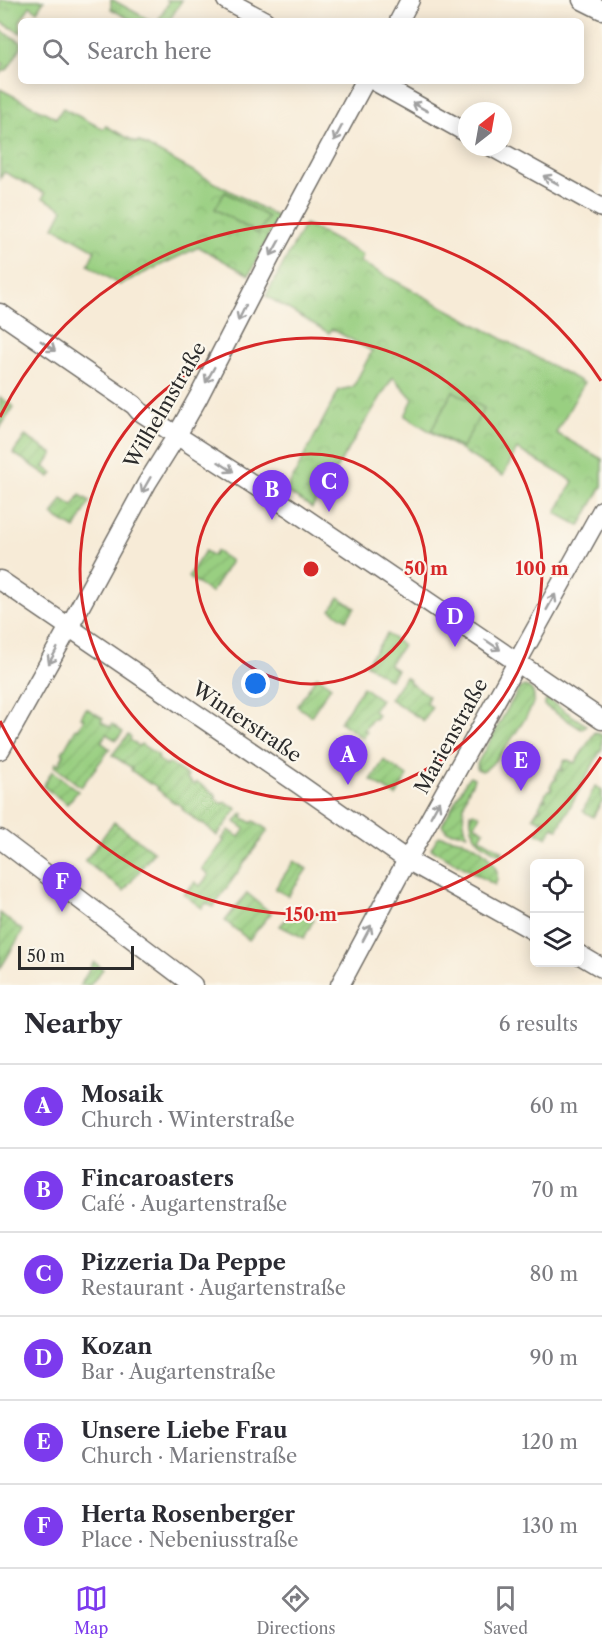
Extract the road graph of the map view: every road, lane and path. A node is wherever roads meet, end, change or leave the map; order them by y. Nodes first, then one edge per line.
1 (226, 0) edge
2 (410, 0) edge
3 (582, 0) edge
4 (602, 10) edge
5 (259, 18) edge
6 (401, 18) edge
7 (363, 84) edge
8 (379, 84) edge
9 (458, 128) edge
10 (508, 156) edge
11 (602, 208) edge
12 (0, 313) edge
13 (177, 435) junction
14 (602, 510) edge
15 (0, 580) edge
16 (69, 627) junction
17 (518, 662) junction
18 (602, 720) edge
19 (0, 750) edge
20 (0, 839) edge
21 (407, 860) junction
22 (530, 929) edge
23 (584, 958) edge
24 (602, 968) edge
25 (193, 985) edge
26 (340, 985) edge

1 - 5 street
2 - 6 street
3 - 4 street
7 -> 13 street, Wilhelmstraße
9 -> 8 street
11 -> 10 street
12 -> 13 street
13 -> 16 street, Wilhelmstraße
13 -> 17 street
17 -> 14 street, Marienstraße
15 - 16 street, Winterstraße
16 -> 19 street, Wilhelmstraße
16 - 21 street, Winterstraße
17 - 18 street
21 -> 17 street, Marienstraße
20 - 25 street
21 - 22 street, Winterstraße
26 -> 21 street, Marienstraße
23 - 24 street

